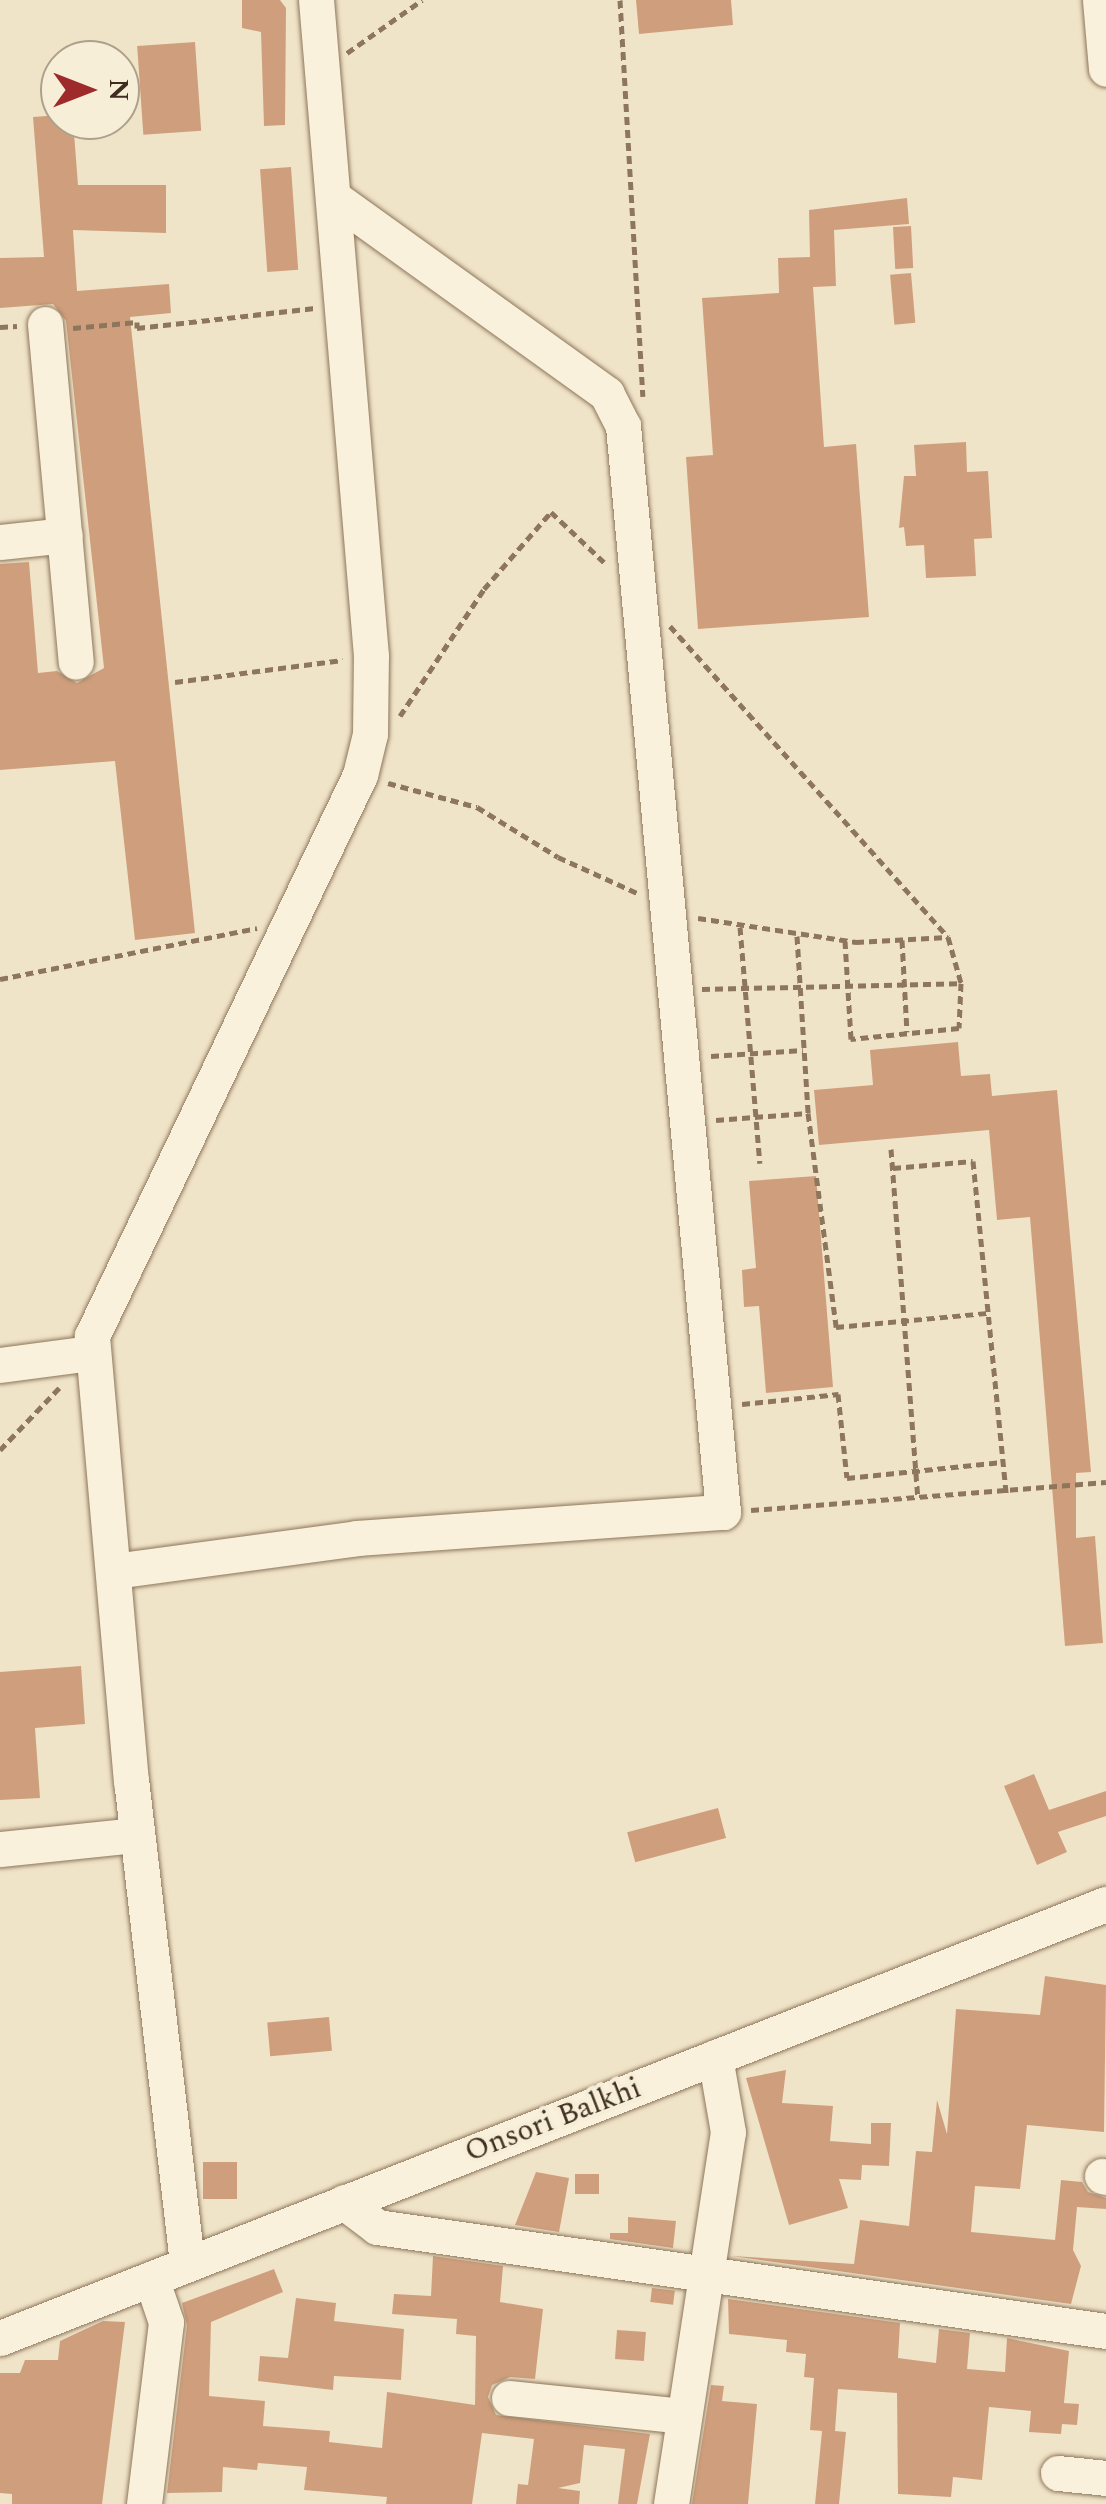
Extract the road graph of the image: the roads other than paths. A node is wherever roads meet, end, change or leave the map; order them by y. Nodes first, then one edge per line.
1 (316, 0) edge
2 (1100, 0) edge
3 (1106, 69) edge
4 (337, 200) junction
5 (45, 324) dead end
6 (65, 535) junction
7 (0, 542) edge
8 (76, 662) dead end
9 (91, 1352) junction
10 (0, 1364) edge
11 (114, 1571) junction
12 (136, 1836) junction
13 (0, 1849) edge
14 (1106, 1904) edge
15 (715, 2058) junction
16 (344, 2202) junction
17 (187, 2263) junction
18 (706, 2270) junction
19 (151, 2278) junction
20 (1106, 2332) edge
21 (0, 2338) edge
22 (508, 2398) dead end
23 (682, 2416) junction
24 (1058, 2473) dead end
25 (1106, 2478) edge
26 (144, 2504) edge
27 (670, 2504) edge

1 - 4 street
2 - 3 street
4 - 9 street
4 - 11 street
5 - 6 street
6 - 7 street
6 - 8 street
9 - 10 street
9 - 11 street
11 - 12 street
12 - 13 street
12 - 17 street
14 - 15 street, Onsori Balkhi
15 - 16 street, Onsori Balkhi
15 - 18 street
16 - 17 street, Onsori Balkhi
16 - 18 street
17 - 19 street, Onsori Balkhi
18 - 20 street
18 - 23 street
19 - 21 street, Onsori Balkhi
19 - 26 street
22 - 23 street
23 - 27 street
24 - 25 street

